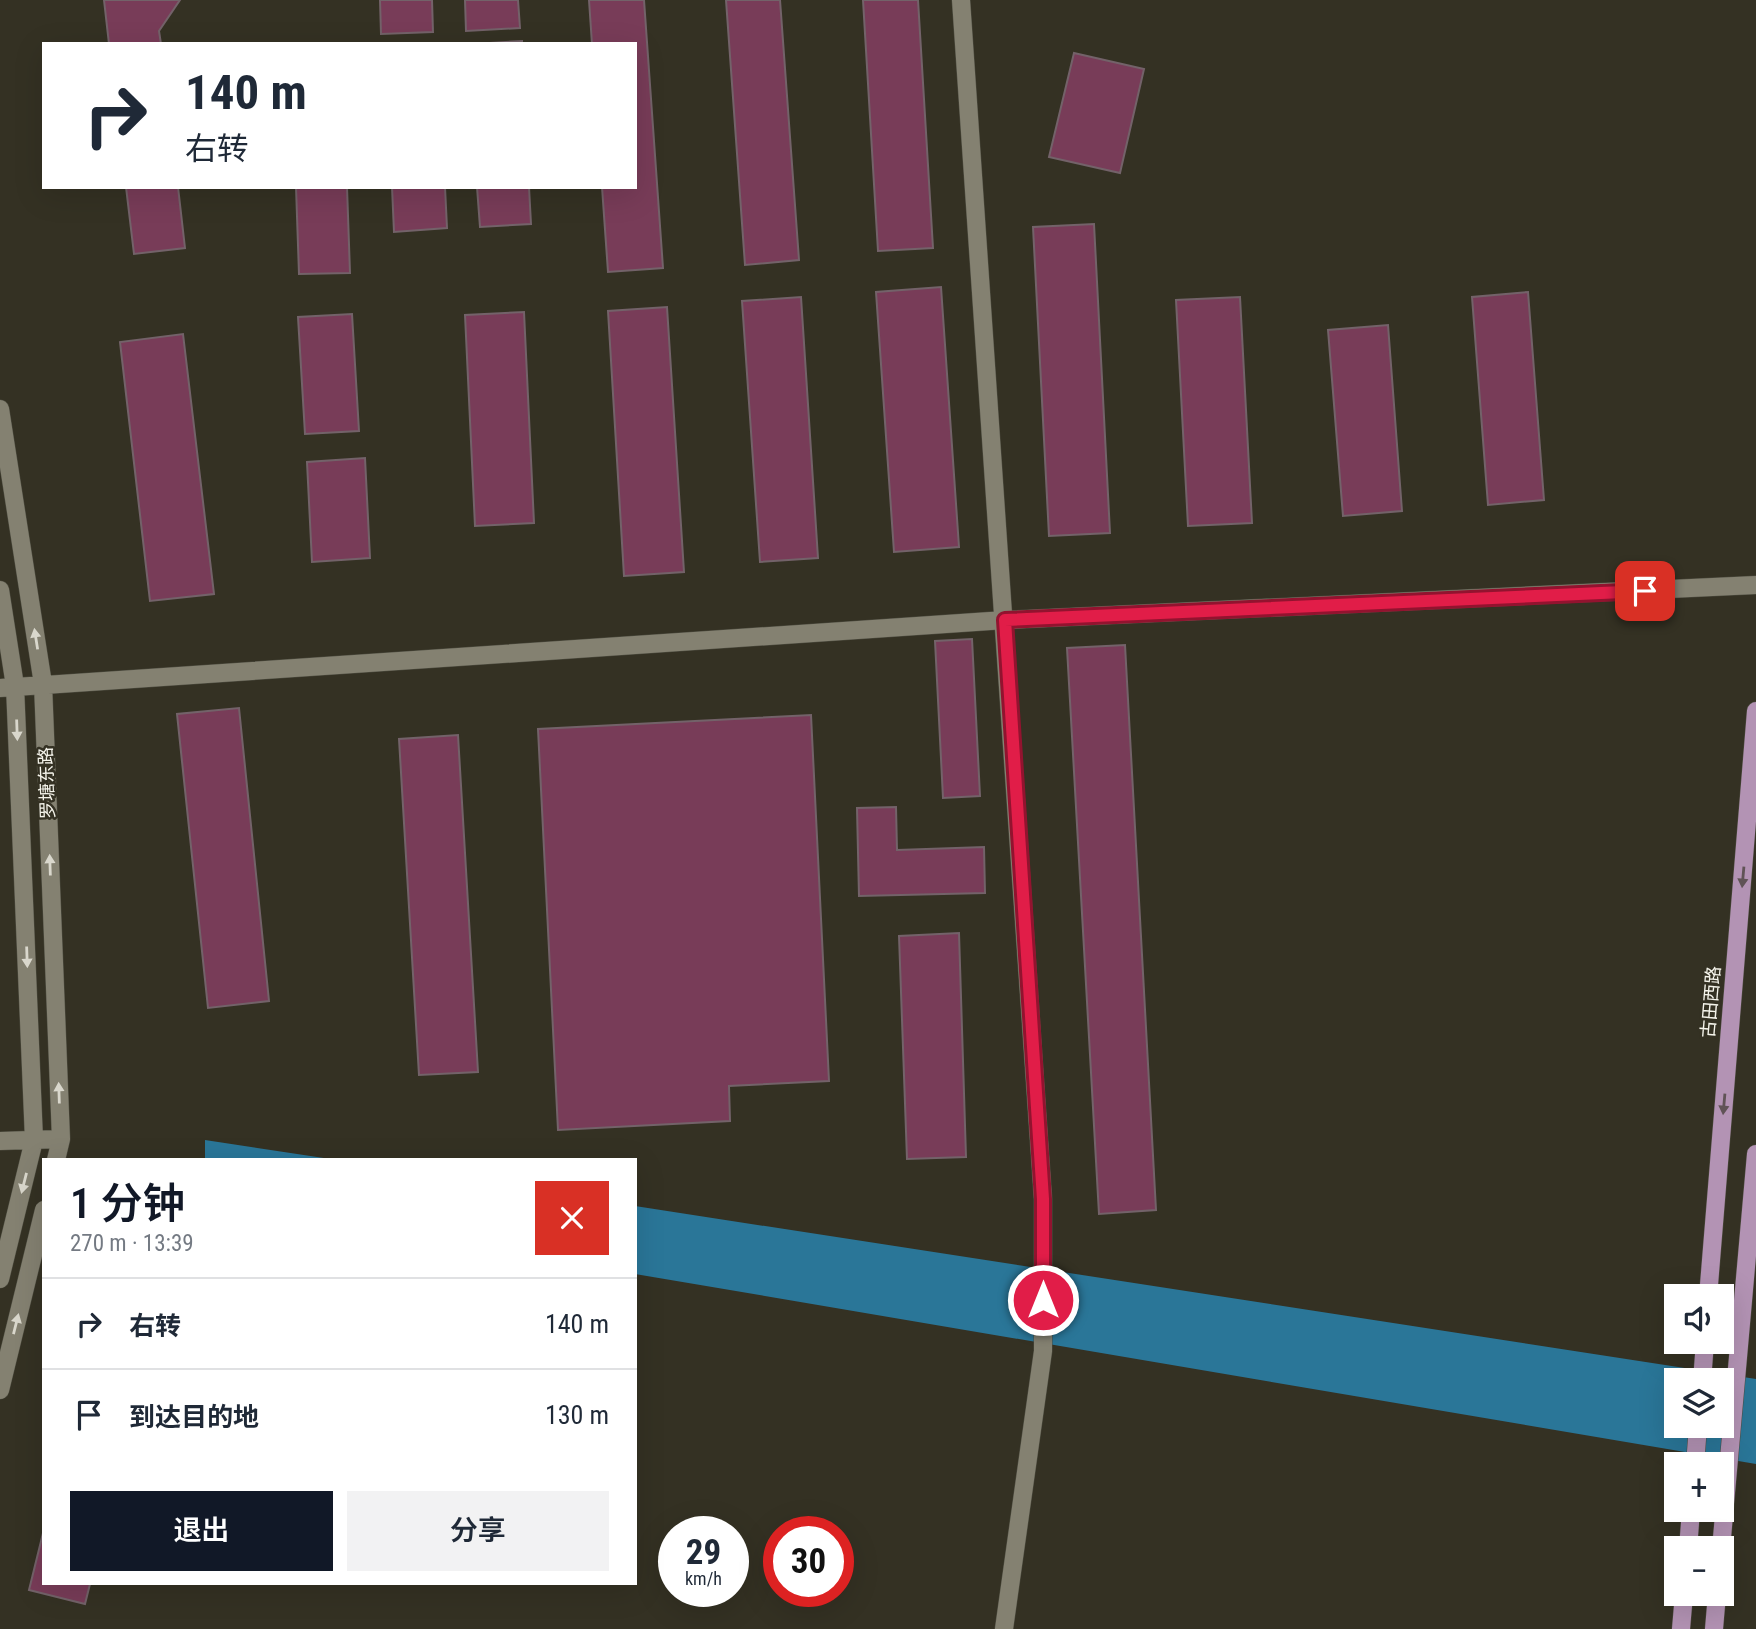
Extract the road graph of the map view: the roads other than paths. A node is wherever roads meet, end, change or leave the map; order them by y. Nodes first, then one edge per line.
1 (961, 0) edge
2 (0, 409) edge
3 (1756, 585) edge
4 (0, 590) edge
5 (1005, 620) junction
6 (43, 684) junction
7 (8, 687) edge
8 (1756, 711) edge
9 (61, 1139) junction
10 (34, 1140) junction
11 (0, 1141) edge
12 (1756, 1154) edge
13 (56, 1158) edge
14 (42, 1218) edge
15 (0, 1279) edge
16 (1709, 1284) edge
17 (0, 1390) edge
18 (1722, 1536) edge
19 (1683, 1606) edge
20 (1716, 1606) edge
21 (1004, 1629) edge
22 (1681, 1629) edge
23 (1714, 1629) edge

1 - 5 street
6 -> 2 street, 罗塘东路
3 - 5 street
4 - 7 street, 罗塘东路
5 - 6 street
5 - 21 street
6 - 7 street
9 -> 6 street, 罗塘东路
7 -> 10 street, 罗塘东路
8 -> 16 main road, 古田西路
9 - 10 street
9 - 13 street, 罗塘东路
10 - 11 street
10 -> 15 street, 罗塘东路
12 - 18 main road
17 -> 14 street
19 - 22 main road
20 - 23 main road

